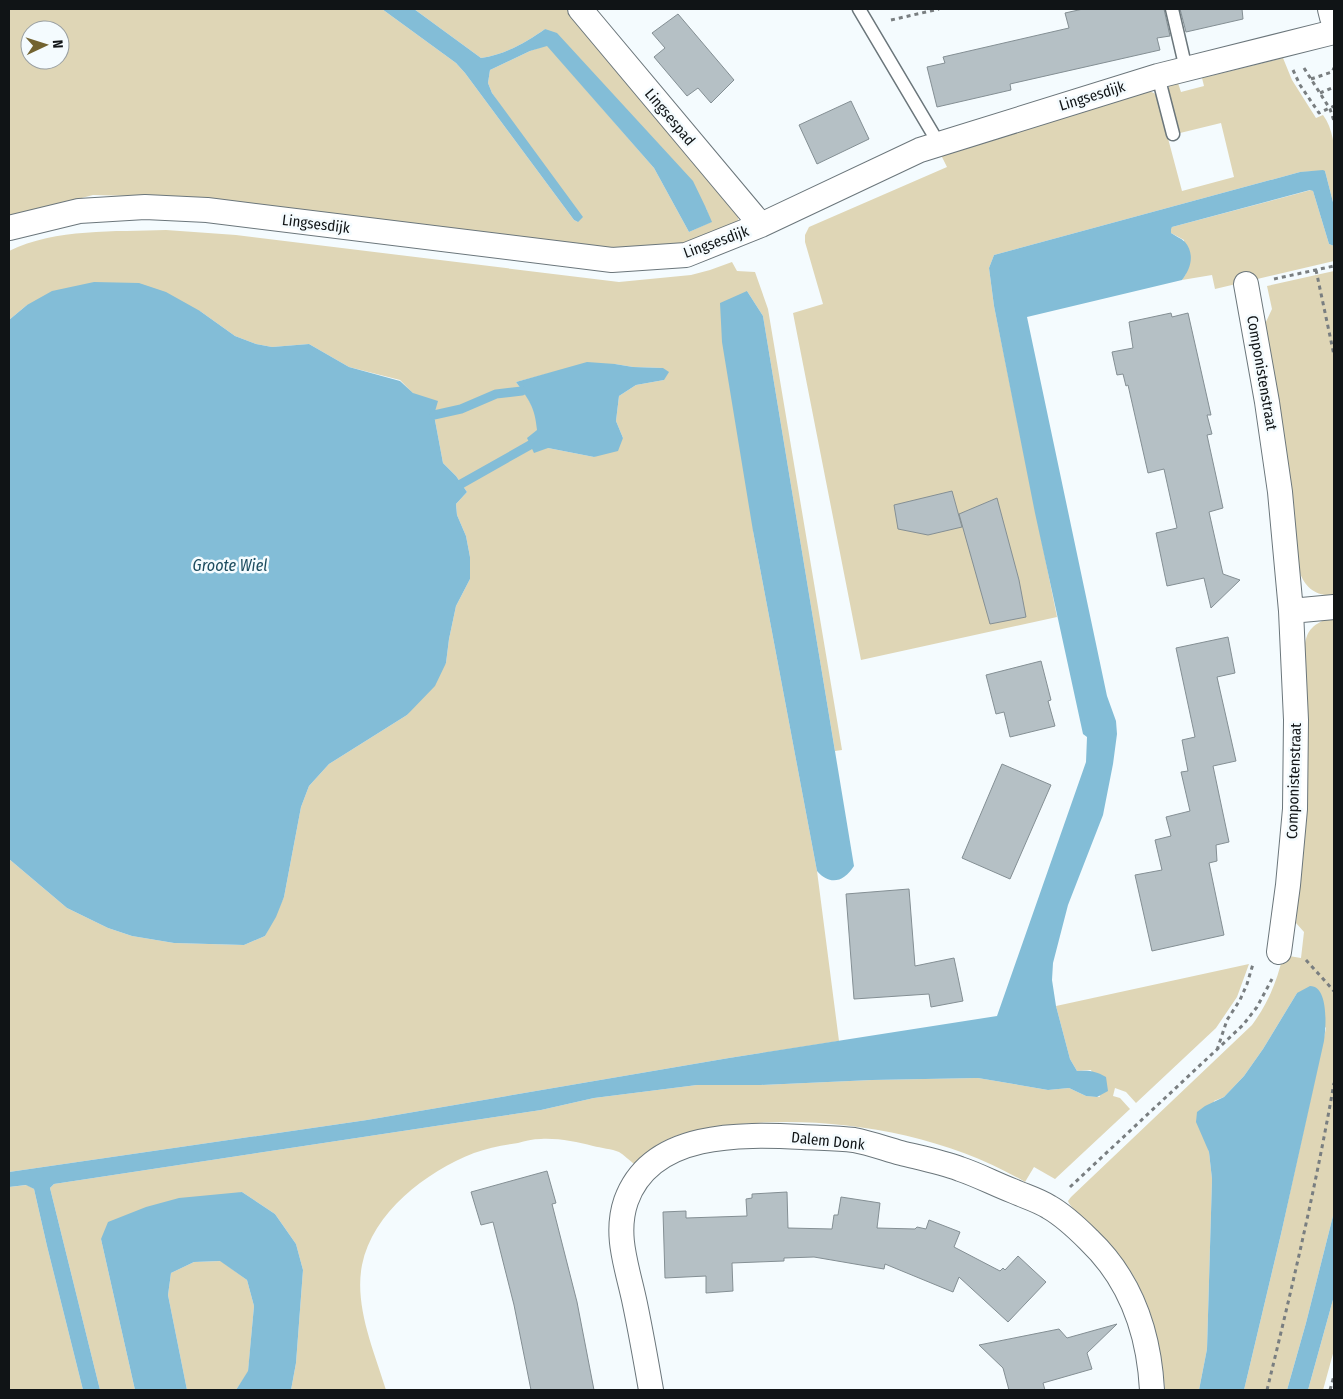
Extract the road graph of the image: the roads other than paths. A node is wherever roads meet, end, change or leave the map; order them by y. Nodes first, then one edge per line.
1 (580, 9) edge
2 (859, 9) edge
3 (1172, 9) edge
4 (1332, 9) edge
5 (1334, 17) edge
6 (1334, 32) edge
7 (1186, 69) junction
8 (1158, 76) junction
9 (1173, 134) dead end
10 (939, 144) junction
11 (761, 225) junction
12 (9, 228) edge
13 (1246, 284) road end
14 (1334, 608) edge
15 (1291, 610) junction
16 (1280, 943) road end
17 (651, 1390) edge
18 (1152, 1390) edge

1 - 11 street, Lingsespad
2 - 10 lane
3 - 7 lane
4 - 5 street
6 - 7 street, Lingsesdijk
7 - 8 street, Lingsesdijk
8 - 9 lane
8 - 10 street, Lingsesdijk
10 - 11 street, Lingsesdijk
11 - 12 street, Lingsesdijk
13 - 15 street, Componistenstraat
14 - 15 street
15 - 16 street, Componistenstraat
17 - 18 street, Dalem Donk

